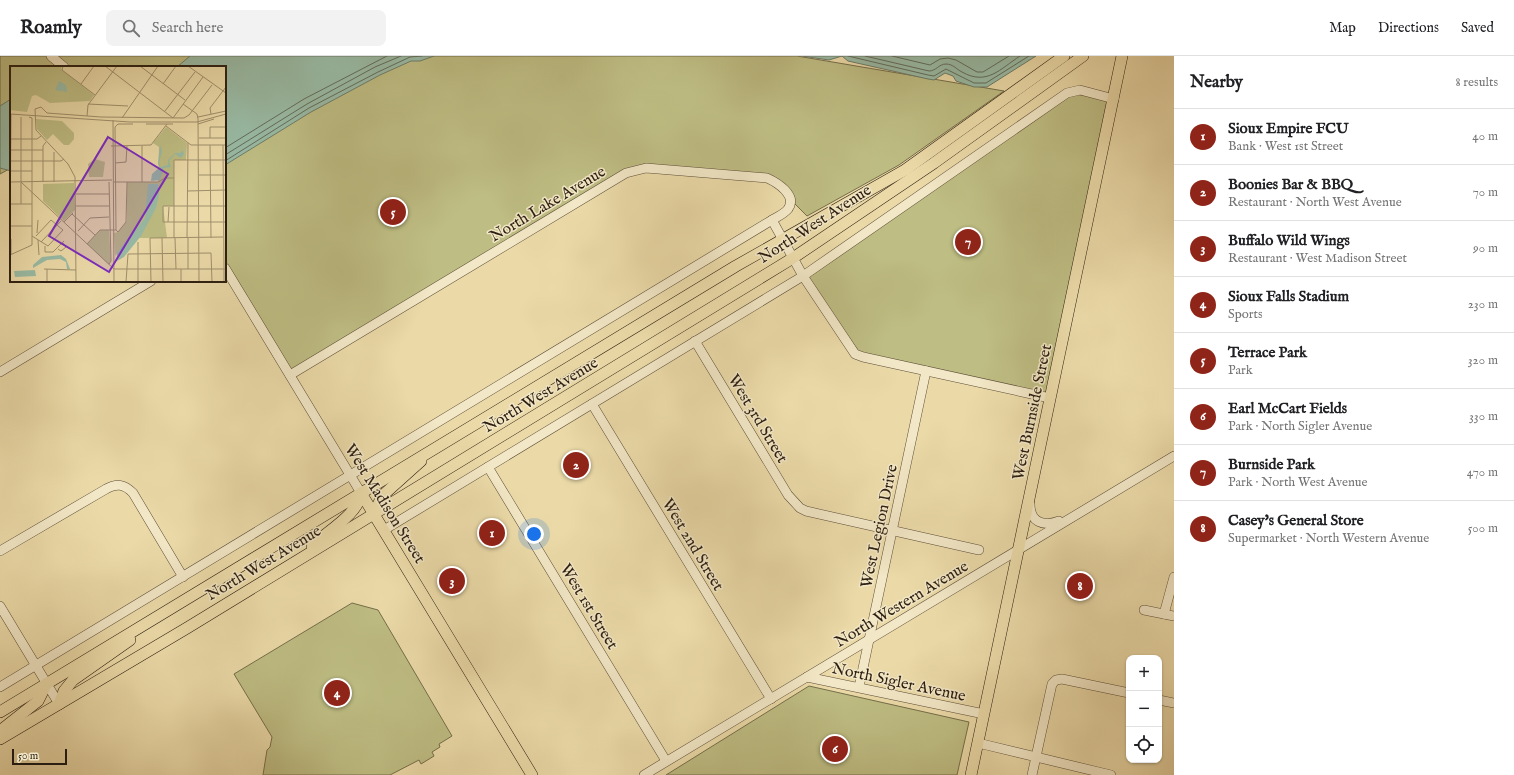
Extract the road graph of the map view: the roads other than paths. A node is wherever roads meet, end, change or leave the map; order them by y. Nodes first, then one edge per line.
1 (51, 56) edge
2 (1064, 56) edge
3 (1083, 56) edge
4 (1122, 56) edge
5 (63, 66) edge
6 (1114, 99) junction
7 (772, 220) junction
8 (782, 239) junction
9 (793, 258) junction
10 (226, 270) edge
11 (803, 276) junction
12 (149, 282) edge
13 (695, 341) junction
14 (926, 371) junction
15 (0, 372) edge
16 (290, 376) junction
17 (1050, 398) junction
18 (592, 404) junction
19 (431, 450) junction
20 (1174, 456) edge
21 (488, 467) junction
22 (350, 475) junction
23 (361, 493) junction
24 (1030, 499) junction
25 (374, 514) junction
26 (1075, 516) junction
27 (892, 529) junction
28 (384, 530) junction
29 (1020, 549) junction
30 (979, 550) dead end
31 (0, 551) edge
32 (301, 558) junction
33 (184, 576) junction
34 (1174, 577) edge
35 (0, 606) edge
36 (1144, 610) dead end
37 (1164, 614) junction
38 (157, 616) junction
39 (1174, 616) edge
40 (869, 639) junction
41 (36, 666) junction
42 (808, 677) junction
43 (47, 683) junction
44 (0, 687) edge
45 (859, 687) junction
46 (1126, 692) edge
47 (771, 699) junction
48 (1162, 701) edge
49 (1174, 703) edge
50 (59, 704) junction
51 (0, 712) edge
52 (984, 714) junction
53 (0, 731) edge
54 (0, 739) edge
55 (978, 743) junction
56 (1036, 758) junction
57 (666, 761) junction
58 (532, 775) edge
59 (644, 775) edge
60 (971, 775) edge
61 (1032, 775) edge
62 (1111, 775) edge

1 - 5 street
2 - 8 main road, North West Avenue
3 - 9 main road, North West Avenue
4 - 6 main road, West Burnside Street
6 - 11 street
6 - 17 main road, West Burnside Street
7 - 8 street
7 - 16 street, North Lake Avenue
7 - 22 street, North West Avenue
8 - 9 street
8 - 19 main road, North West Avenue
9 - 11 street
9 - 25 main road, North West Avenue
10 - 16 street, West Madison Street
11 - 13 street
11 - 14 street
12 - 15 street
13 - 18 street
13 - 27 street, West 3rd Street
14 - 17 street
14 - 27 street, West Legion Drive
16 - 22 street, West Madison Street
17 - 24 main road, West Burnside Street
18 - 21 street
18 - 47 street, West 2nd Street
19 - 23 main road, North West Avenue
19 - 25 main road
20 - 26 street, North Western Avenue
21 - 28 street
21 - 57 street, West 1st Street
22 - 23 street, West Madison Street
22 - 33 street, North West Avenue
23 - 25 main road, West Madison Street
23 - 32 main road
23 - 38 main road, North West Avenue
24 - 26 street
24 - 29 main road, West Burnside Street
25 - 28 main road, West Madison Street
25 - 32 main road, North West Avenue
26 - 29 street, North Western Avenue
27 - 30 street
27 - 40 street, West Legion Drive
28 - 58 main road, West Madison Street
29 - 40 street, North Western Avenue
29 - 52 main road, West Burnside Street
31 - 33 street
32 - 50 main road, North West Avenue
33 - 41 street, North West Avenue
34 - 37 street
35 - 41 street
36 - 37 street
37 - 39 street
38 - 43 main road, North West Avenue
38 - 50 main road
40 - 42 street, North Western Avenue
40 - 45 street, West Legion Drive
41 - 43 street
41 - 44 street, North West Avenue
42 - 45 street, North Sigler Avenue
42 - 47 street, North Western Avenue
43 - 50 street
43 - 51 main road, North West Avenue
43 - 53 main road
45 - 52 street, North Sigler Avenue
46 - 56 street
47 - 57 street, North Western Avenue
48 - 49 street
50 - 54 main road, North West Avenue
52 - 55 main road, West Burnside Street
55 - 56 street
55 - 60 main road, West Burnside Street
56 - 61 street
56 - 62 street
57 - 59 street, North Western Avenue

